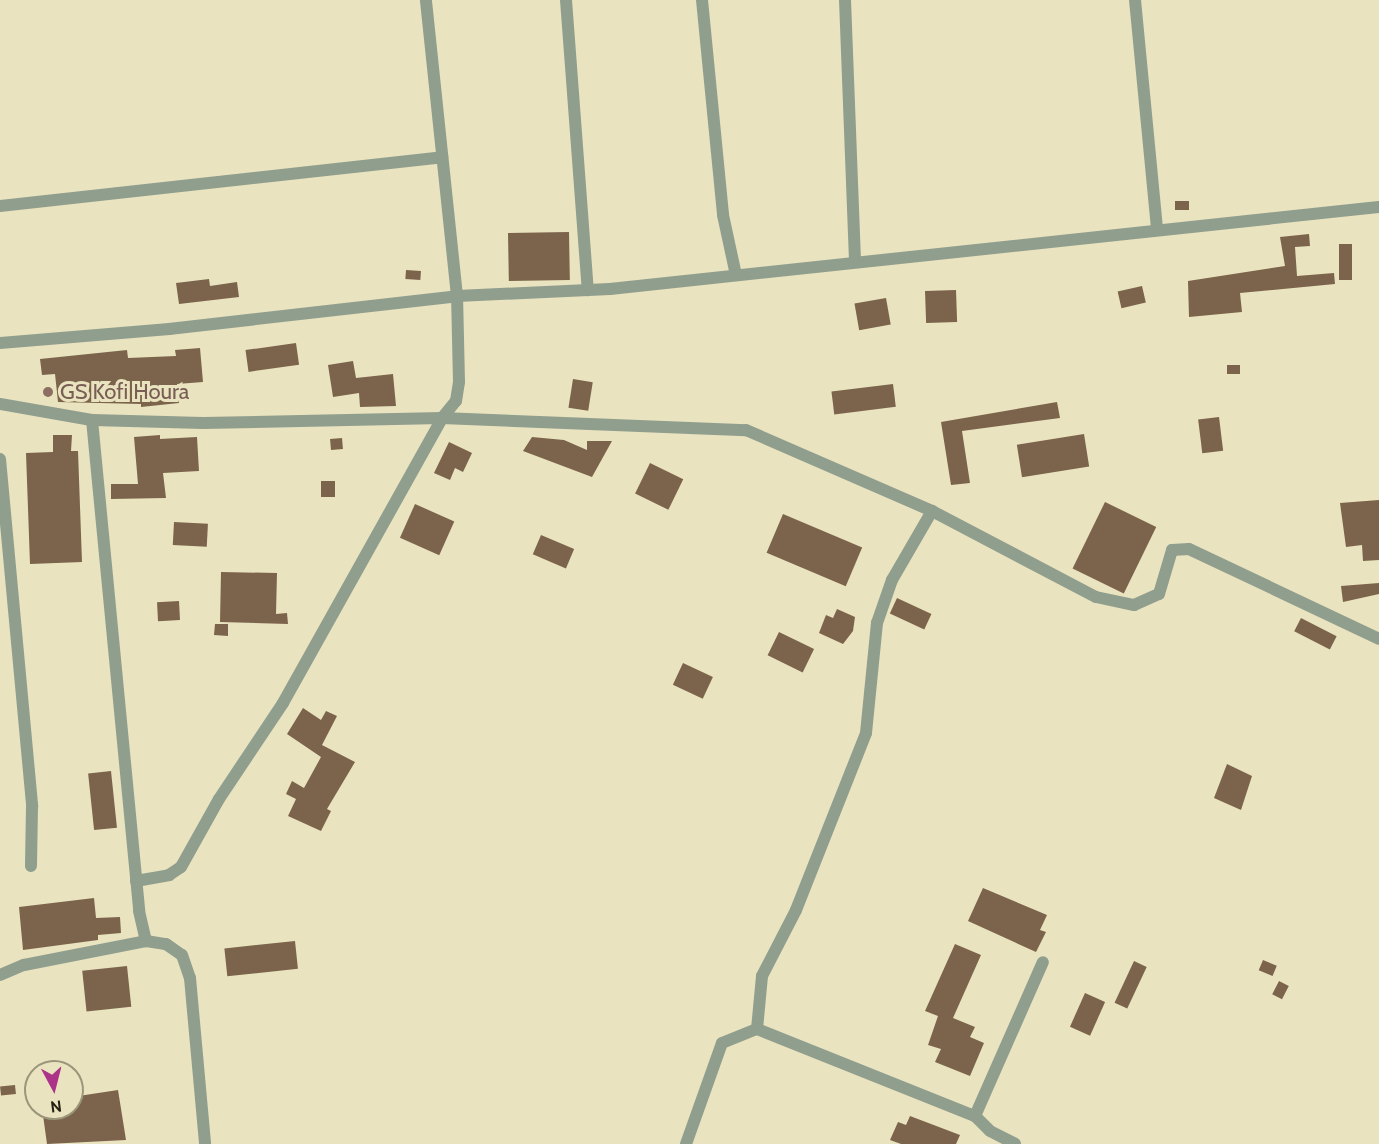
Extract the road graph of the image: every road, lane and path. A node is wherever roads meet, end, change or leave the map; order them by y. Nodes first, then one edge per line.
1 (426, 0) edge
2 (567, 0) edge
3 (702, 0) edge
4 (845, 0) edge
5 (1136, 0) edge
6 (442, 157) junction
7 (0, 206) edge
8 (1379, 207) edge
9 (1157, 231) junction
10 (855, 261) junction
11 (736, 275) junction
12 (588, 290) junction
13 (457, 296) junction
14 (0, 344) edge
15 (0, 404) edge
16 (442, 418) junction
17 (92, 420) junction
18 (0, 459) edge
19 (1, 495) edge
20 (932, 511) junction
21 (1379, 639) edge
22 (31, 866) dead end
23 (136, 881) junction
24 (147, 940) junction
25 (1043, 963) dead end
26 (0, 975) edge
27 (757, 1029) junction
28 (975, 1116) junction
29 (205, 1144) edge
30 (686, 1144) edge
31 (1015, 1144) edge

1 - 6 street
2 - 12 street
3 - 11 street
4 - 10 street
5 - 9 street
6 - 7 street
6 - 13 street
8 - 9 street
9 - 10 street
10 - 11 street
11 - 12 street
12 - 13 street
13 - 14 street
13 - 16 street
15 - 17 street
16 - 17 street
16 - 20 street
16 - 23 street
17 - 23 street
18 - 19 street
19 - 22 street
20 - 21 street
20 - 27 street
23 - 24 street
24 - 26 street
24 - 29 street
25 - 28 street
27 - 28 street
27 - 30 street
28 - 31 street

